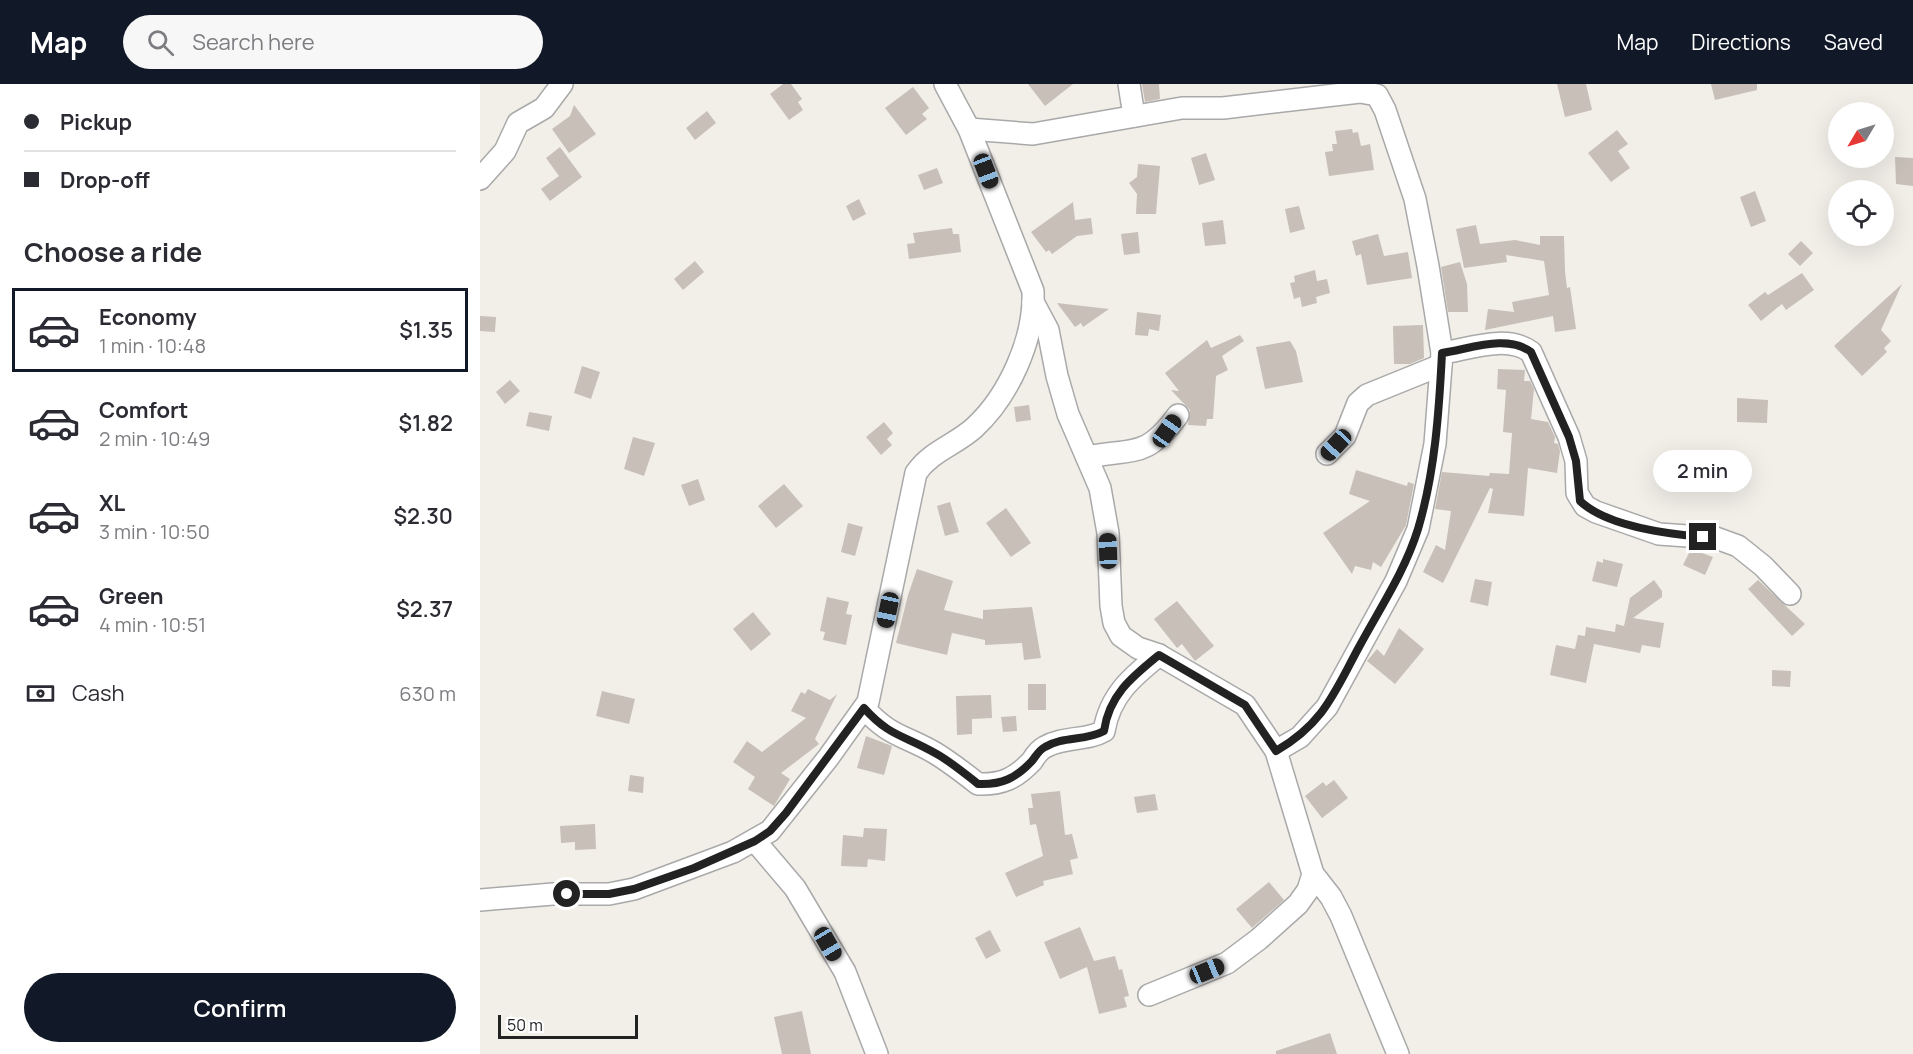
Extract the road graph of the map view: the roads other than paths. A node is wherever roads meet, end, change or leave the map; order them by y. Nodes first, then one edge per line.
1 (562, 84) edge
2 (945, 84) edge
3 (1129, 84) edge
4 (1374, 90) edge
5 (1134, 116) junction
6 (969, 129) junction
7 (480, 179) edge
8 (1034, 303) junction
9 (1442, 359) junction
10 (1178, 415) dead end
11 (1327, 454) dead end
12 (1087, 457) junction
13 (1790, 594) dead end
14 (1159, 655) junction
15 (864, 708) junction
16 (1276, 751) junction
17 (755, 841) junction
18 (1312, 874) junction
19 (480, 900) edge
20 (1149, 995) dead end
21 (877, 1054) edge
22 (1398, 1054) edge

1 - 7 street
2 - 6 street
3 - 5 street
4 - 5 street
4 - 9 street
5 - 6 street
6 - 8 street
8 - 12 street
8 - 15 street
9 - 11 street
9 - 13 street
9 - 16 street
10 - 12 street
12 - 14 street
14 - 15 street
14 - 16 street
15 - 17 street
16 - 18 street
17 - 19 street
17 - 21 street
18 - 20 street
18 - 22 street

